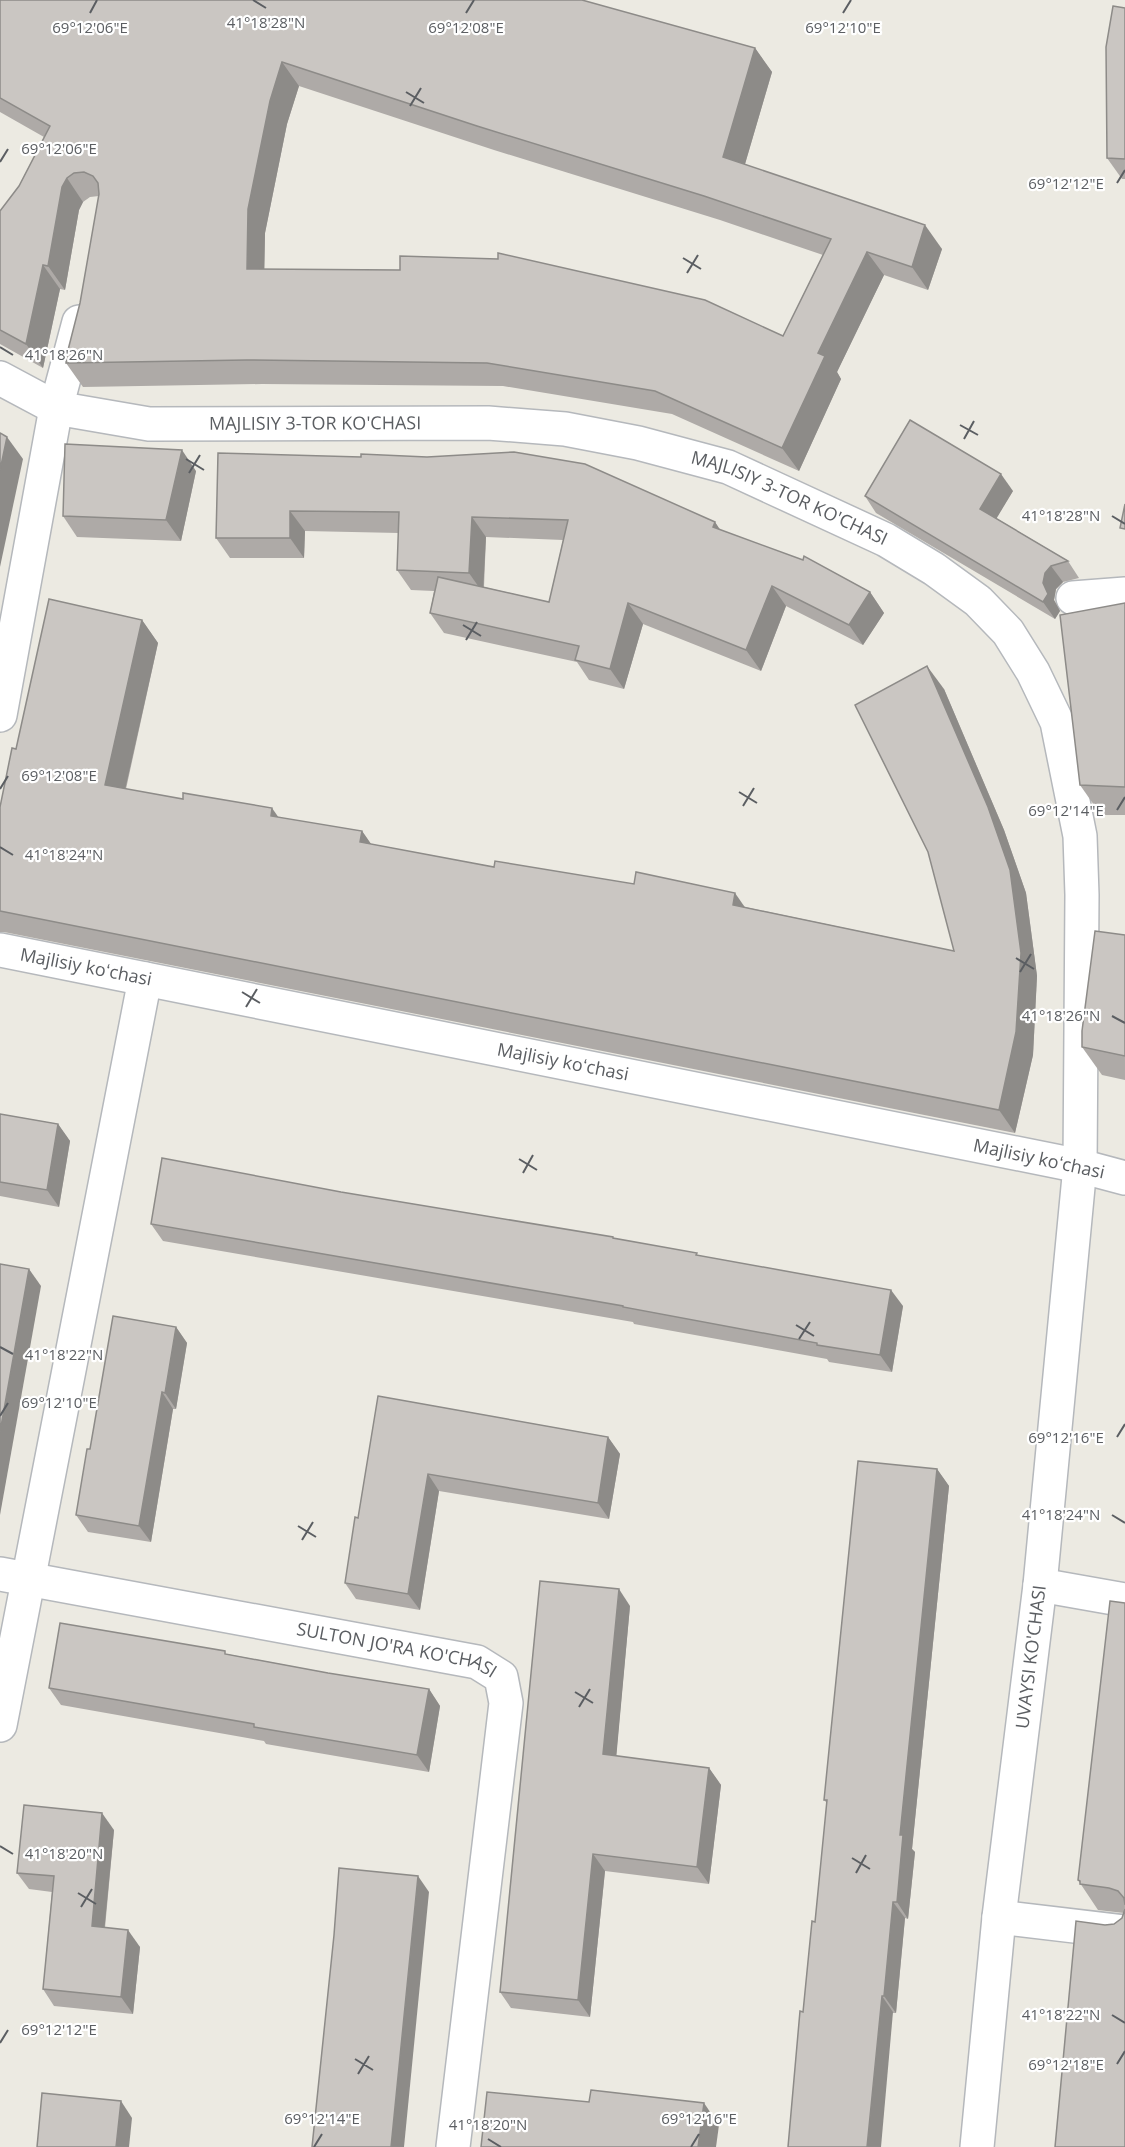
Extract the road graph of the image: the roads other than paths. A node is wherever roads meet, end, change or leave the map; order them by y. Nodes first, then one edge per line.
1 (84, 290) edge
2 (0, 378) edge
3 (56, 408) junction
4 (1125, 594) edge
5 (1073, 598) dead end
6 (0, 715) edge
7 (0, 950) edge
8 (145, 979) junction
9 (1080, 1166) junction
10 (1125, 1178) edge
11 (14, 1576) edge
12 (1040, 1585) junction
13 (1125, 1600) edge
14 (0, 1725) edge
15 (999, 1917) junction
16 (1125, 1932) edge
17 (453, 2147) edge
18 (977, 2147) edge

1 - 3 street
2 - 3 street, MAJLISIY 3-TOR KO'CHASI
3 - 6 street
3 - 9 street, MAJLISIY 3-TOR KO'CHASI
4 - 5 street
7 - 8 street, Majlisiy koʻchasi
8 - 9 street, Majlisiy koʻchasi
8 - 11 street
9 - 10 street, Majlisiy koʻchasi
9 - 12 street, UVAYSI KO'CHASI
11 - 14 street
11 - 17 street, SULTON JO'RA KO'CHASI
12 - 13 street
12 - 15 street, UVAYSI KO'CHASI
15 - 16 street
15 - 18 street, UVAYSI KO'CHASI

